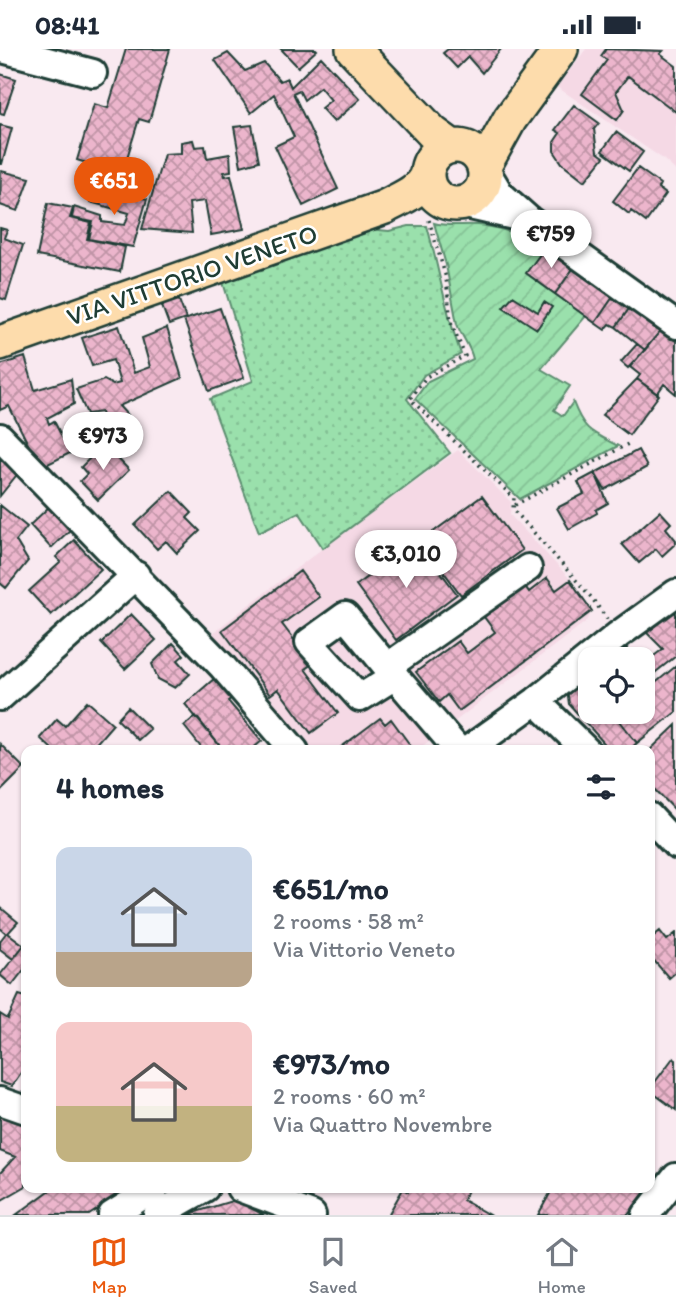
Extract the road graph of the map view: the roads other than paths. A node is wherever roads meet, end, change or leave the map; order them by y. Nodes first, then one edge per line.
1 (2, 49) edge
2 (353, 49) edge
3 (561, 49) edge
4 (93, 73) dead end
5 (510, 119) junction
6 (485, 168) junction
7 (442, 179) junction
8 (528, 219) junction
9 (676, 325) edge
10 (0, 344) edge
11 (0, 437) edge
12 (528, 568) dead end
13 (136, 575) junction
14 (676, 593) edge
15 (0, 697) edge
16 (536, 701) junction
17 (290, 745) edge
18 (454, 745) edge
19 (474, 745) edge
20 (581, 745) edge
21 (655, 822) edge
22 (676, 845) edge
23 (676, 1177) edge
24 (147, 1193) edge
25 (196, 1193) edge
26 (253, 1193) edge
27 (112, 1215) edge
28 (157, 1215) edge
29 (312, 1215) edge
30 (646, 1215) edge

1 - 4 street
2 - 7 main road
3 - 5 main road, VIA VITTORIO VENETO
5 - 6 main road, VIA VITTORIO VENETO
5 - 7 main road, VIA VITTORIO VENETO
6 - 7 main road
6 - 7 main road, VIA VITTORIO VENETO
6 - 8 street
7 - 8 street
7 - 10 main road, VIA VITTORIO VENETO
8 - 9 street
11 - 13 street
12 - 18 street
13 - 15 street
13 - 17 street
14 - 16 street
16 - 19 street
16 - 20 street
21 - 22 street
23 - 30 street
24 - 27 street
25 - 28 street
26 - 29 street

